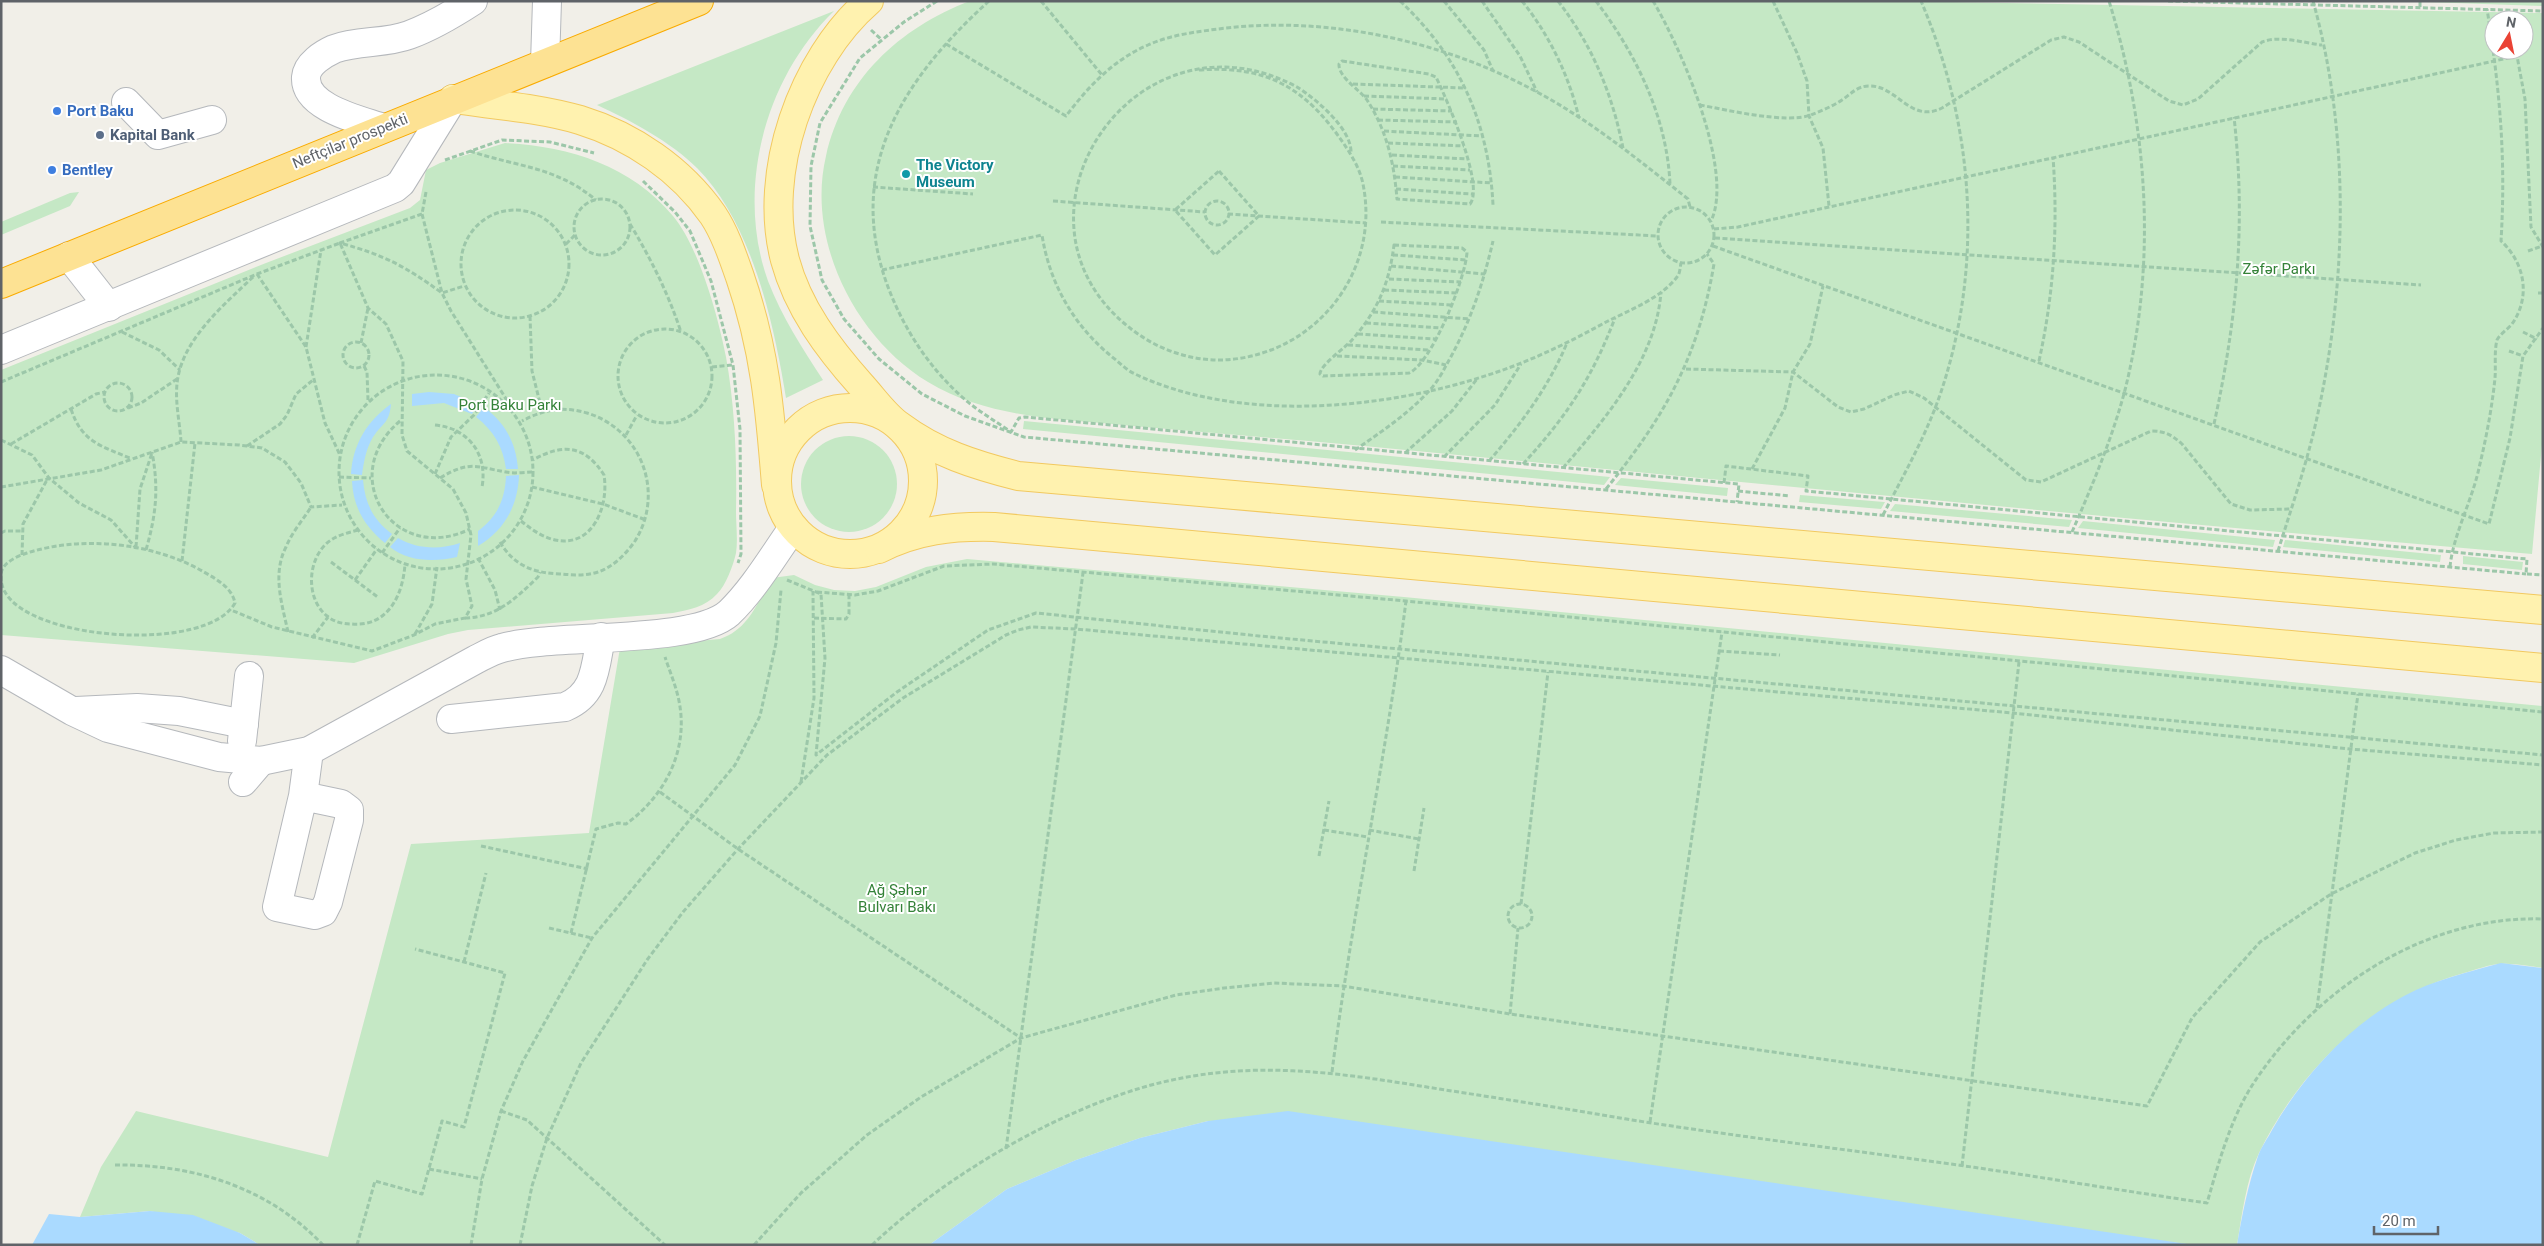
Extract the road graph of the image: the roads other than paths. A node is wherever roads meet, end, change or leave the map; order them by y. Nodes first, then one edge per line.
1 (473, 1) edge
2 (547, 1) edge
3 (699, 1) edge
4 (869, 1) edge
5 (545, 63) junction
6 (453, 100) junction
7 (126, 102) dead end
8 (212, 120) dead end
9 (383, 128) junction
10 (69, 256) junction
11 (1, 284) edge
12 (109, 306) junction
13 (1, 350) edge
14 (897, 425) junction
15 (776, 485) junction
16 (793, 528) junction
17 (879, 549) junction
18 (2543, 610) edge
19 (601, 637) junction
20 (2543, 668) edge
21 (1, 670) edge
22 (249, 676) dead end
23 (72, 711) junction
24 (451, 718) dead end
25 (244, 724) junction
26 (309, 751) junction
27 (248, 768) junction
28 (303, 796) dead end

1 - 9 street
2 - 5 street
3 - 5 highway, Neftçilər prospekti
4 - 14 main road
5 - 6 highway, Neftçilər prospekti
6 - 9 highway, Neftçilər prospekti
6 - 12 street
6 - 15 main road
7 - 8 street
9 - 10 highway, Neftçilər prospekti
10 - 11 highway, Neftçilər prospekti
10 - 12 street
12 - 13 street
14 - 15 main road
14 - 17 main road
14 - 18 main road
15 - 16 main road
16 - 17 main road
16 - 19 street
17 - 20 main road
19 - 24 street
19 - 26 street
21 - 23 street
22 - 25 street
23 - 25 street
23 - 27 street
25 - 27 street
26 - 27 street
26 - 28 street

